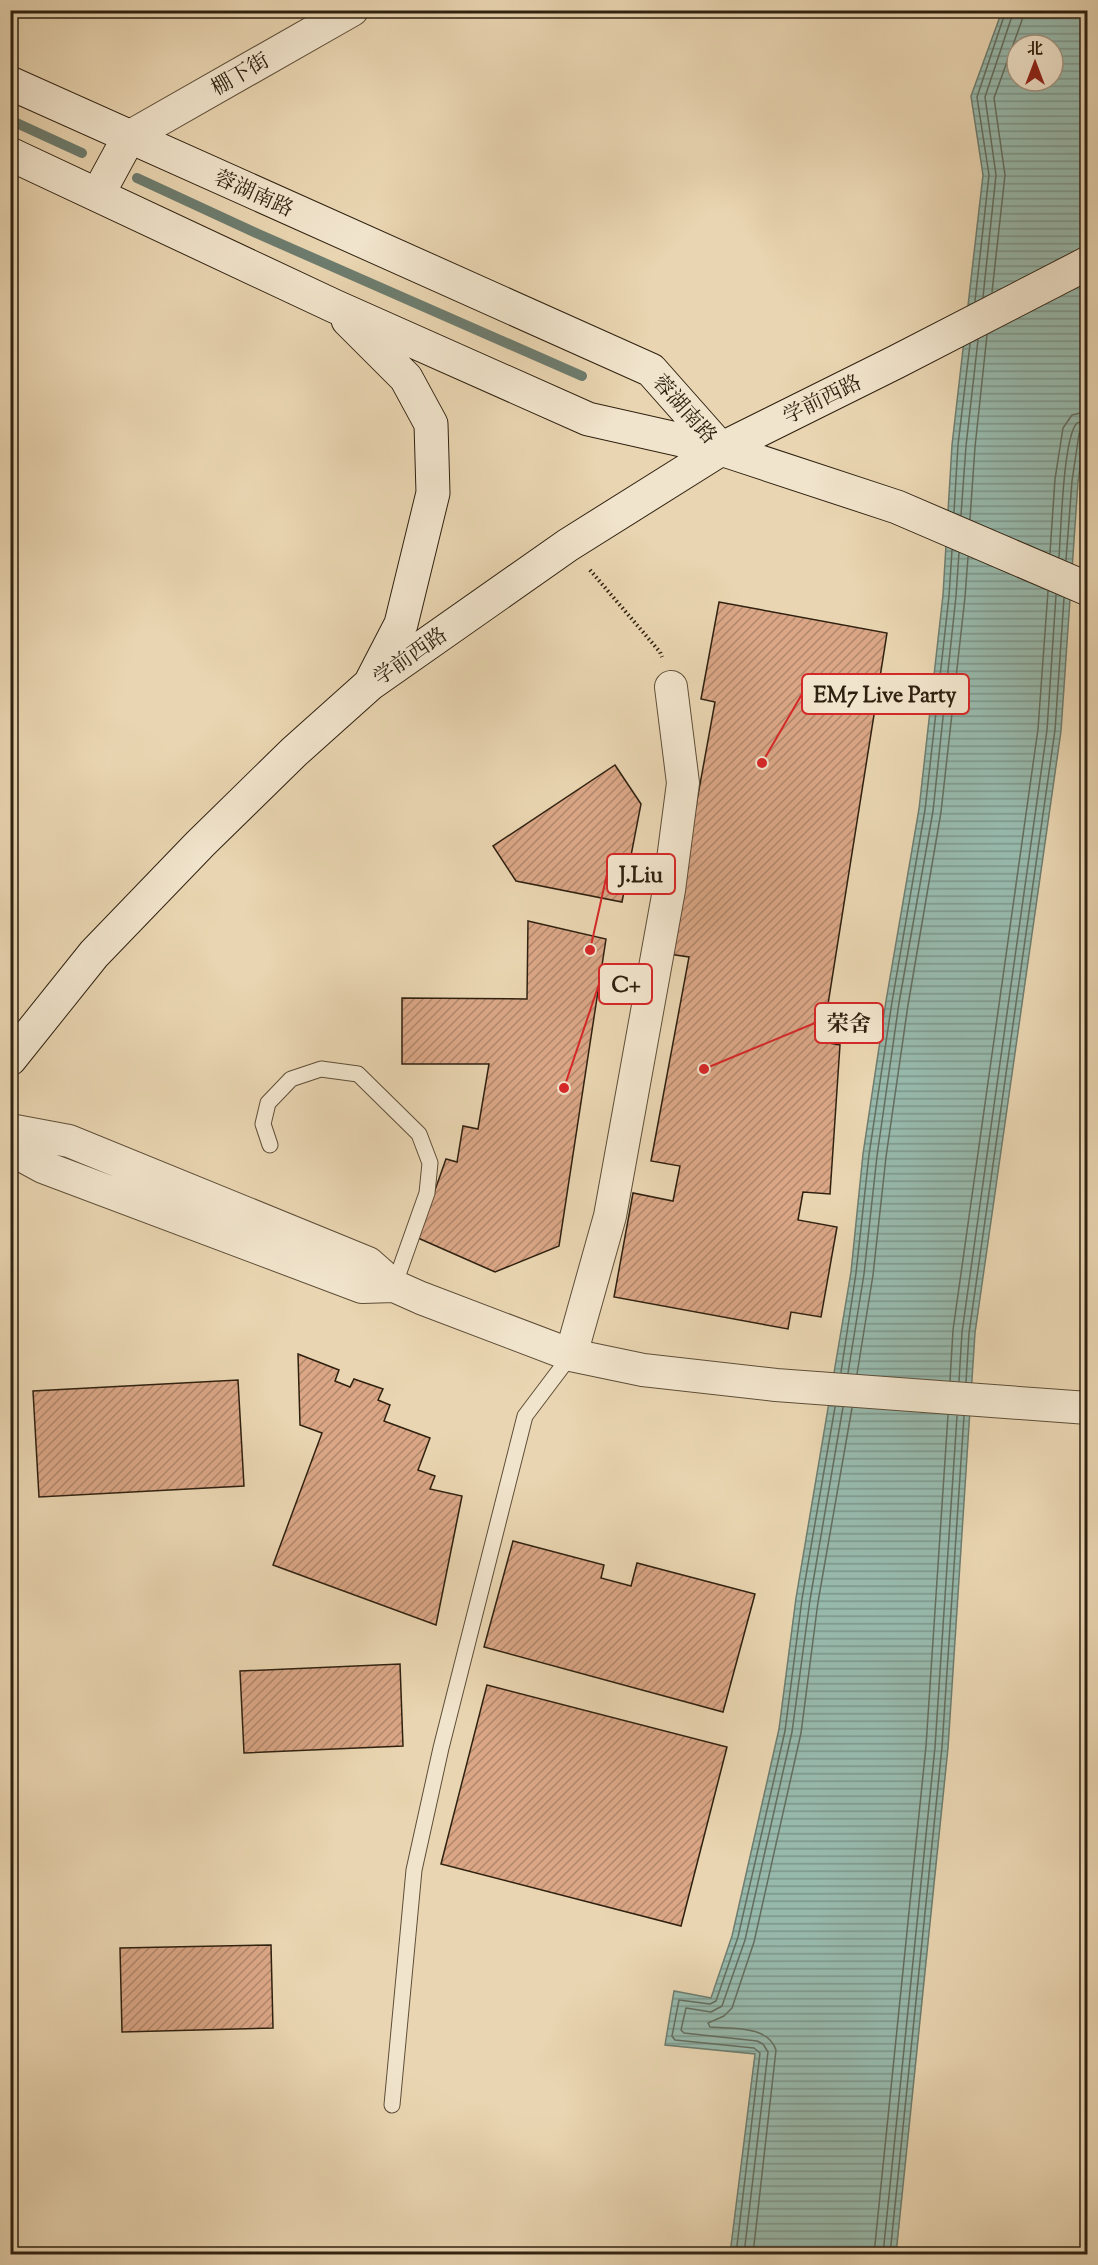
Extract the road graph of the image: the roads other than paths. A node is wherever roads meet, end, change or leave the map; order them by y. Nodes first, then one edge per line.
1 (352, 10) edge
2 (10, 83) edge
3 (129, 137) junction
4 (10, 154) edge
5 (98, 194) junction
6 (1088, 263) edge
7 (334, 306) junction
8 (721, 449) junction
9 (1088, 590) edge
10 (370, 684) junction
11 (671, 687) dead end
12 (10, 1059) edge
13 (10, 1130) edge
14 (270, 1145) dead end
15 (10, 1149) edge
16 (394, 1286) junction
17 (571, 1355) junction
18 (1083, 1408) edge
19 (392, 2105) dead end

1 - 3 street, 棚下街
2 - 3 main road, 蓉湖南路
3 - 5 main road
3 - 8 main road, 蓉湖南路
4 - 5 main road, 蓉湖南路
5 - 7 main road, 蓉湖南路
6 - 8 main road, 学前西路
7 - 8 main road, 蓉湖南路
7 - 10 main road
8 - 9 main road
8 - 10 main road, 学前西路
10 - 12 main road, 学前西路
11 - 17 street
13 - 16 street
14 - 16 lane
15 - 16 street
16 - 17 street
17 - 18 street
17 - 19 lane

